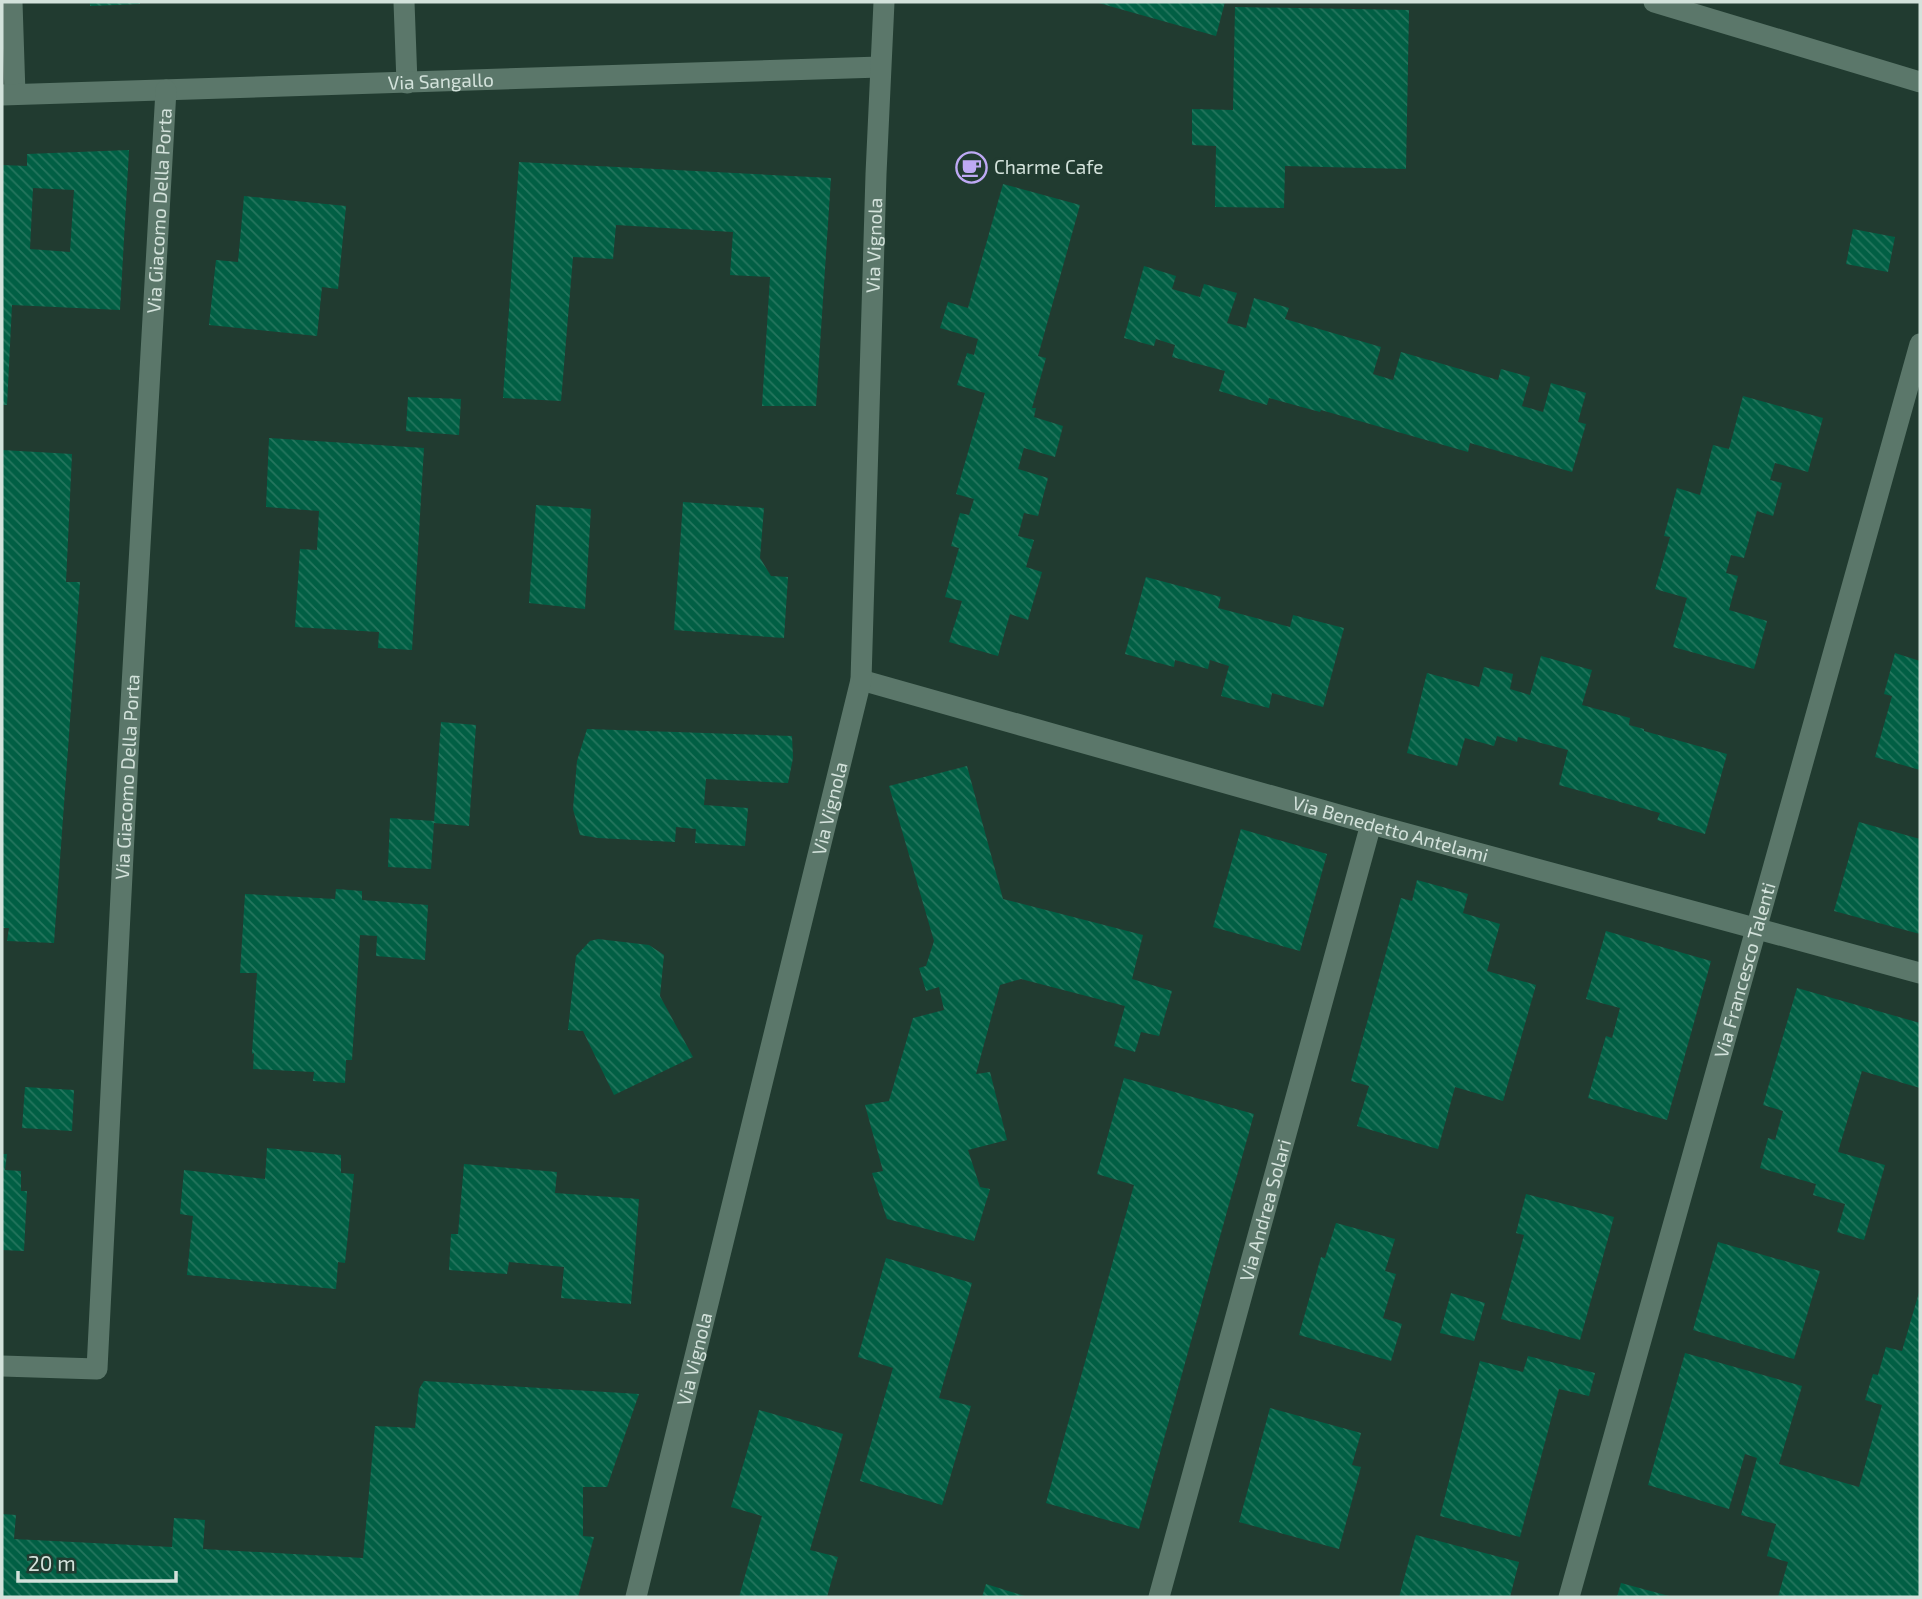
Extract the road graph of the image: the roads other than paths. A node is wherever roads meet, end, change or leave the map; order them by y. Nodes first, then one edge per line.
1 (12, 2) edge
2 (404, 2) edge
3 (884, 2) edge
4 (1654, 2) edge
5 (880, 67) junction
6 (1920, 82) edge
7 (407, 83) junction
8 (166, 90) junction
9 (8, 94) edge
10 (1920, 344) edge
11 (861, 680) junction
12 (1371, 824) junction
13 (1757, 927) junction
14 (1920, 973) edge
15 (2, 1366) edge
16 (636, 1597) edge
17 (1159, 1597) edge
18 (1569, 1597) edge

1 - 9 street
2 - 7 street
3 - 5 street, Via Vignola
4 - 6 street
5 - 7 street, Via Sangallo
5 - 11 street, Via Vignola
7 - 8 street, Via Sangallo
8 - 9 street, Via Sangallo
8 - 15 street, Via Giacomo Della Porta
10 - 13 street, Via Francesco Talenti
11 - 12 street, Via Benedetto Antelami
11 - 16 street, Via Vignola
12 - 13 street, Via Benedetto Antelami
12 - 17 street, Via Andrea Solari
13 - 14 street, Via Benedetto Antelami
13 - 18 street, Via Francesco Talenti

